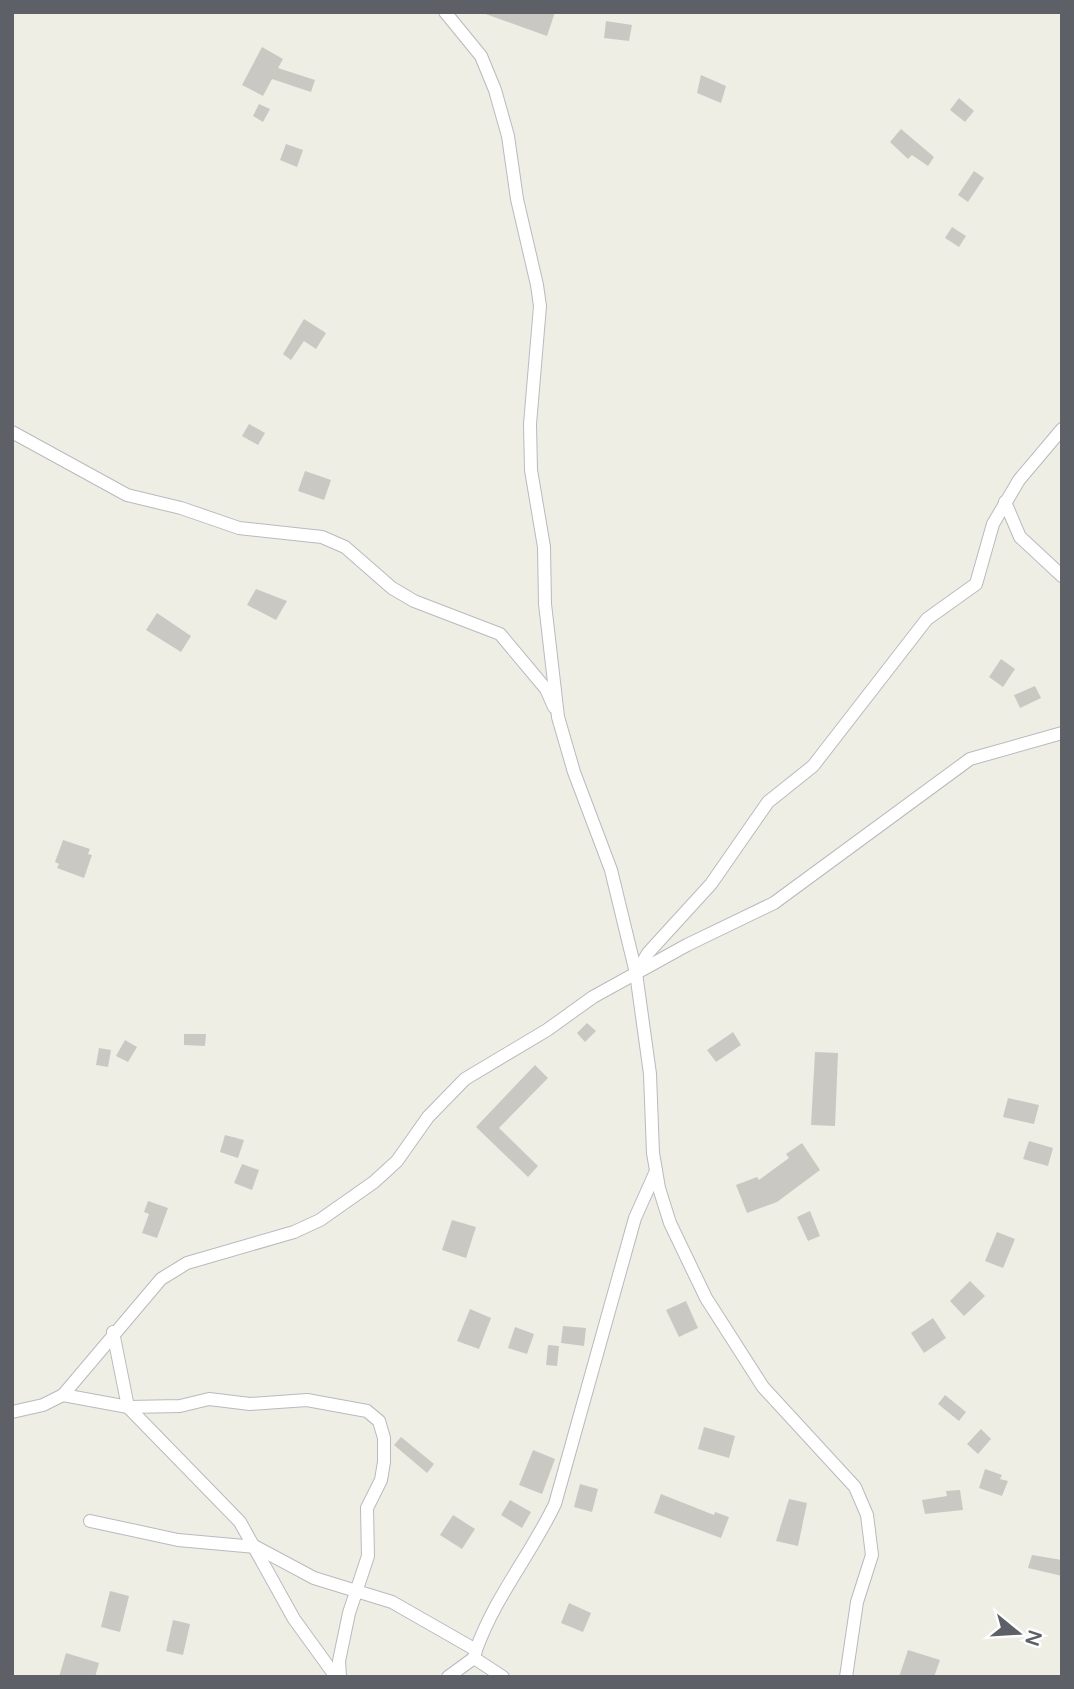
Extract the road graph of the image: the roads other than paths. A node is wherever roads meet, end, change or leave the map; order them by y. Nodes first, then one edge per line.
1 (445, 12) edge
2 (1062, 429) edge
3 (12, 432) edge
4 (1005, 502) junction
5 (1062, 576) edge
6 (558, 717) junction
7 (1062, 733) edge
8 (636, 973) junction
9 (656, 1171) junction
10 (113, 1332) junction
11 (63, 1395) junction
12 (128, 1407) junction
13 (12, 1412) edge
14 (90, 1521) dead end
15 (256, 1547) junction
16 (358, 1590) junction
17 (475, 1654) junction
18 (338, 1677) edge
19 (448, 1677) edge
20 (503, 1677) edge
21 (846, 1677) edge

1 - 6 street
2 - 4 street
3 - 6 street
4 - 5 street
4 - 8 street
6 - 8 street
7 - 8 street
8 - 9 street
8 - 10 street
9 - 17 street
9 - 21 street
10 - 11 street
10 - 12 street
11 - 12 street
11 - 13 street
12 - 15 street
12 - 16 street
14 - 15 street
15 - 16 street
15 - 18 street
16 - 17 street
16 - 18 street
17 - 19 street
17 - 20 street

